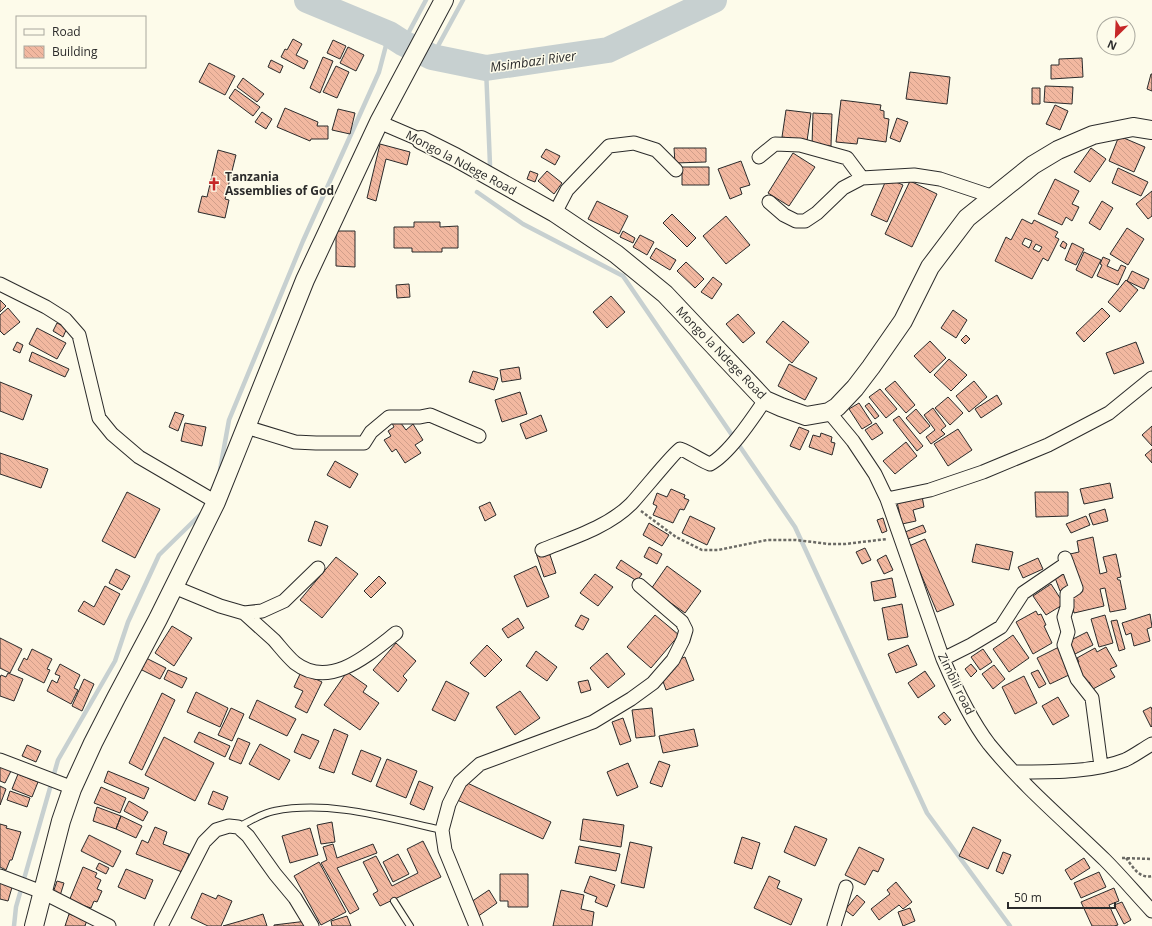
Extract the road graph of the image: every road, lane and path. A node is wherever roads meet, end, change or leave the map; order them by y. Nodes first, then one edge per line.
1 (444, 0) edge
2 (379, 122) junction
3 (1152, 130) edge
4 (421, 140) joint
5 (759, 157) dead end
6 (676, 170) dead end
7 (862, 178) junction
8 (994, 197) junction
9 (769, 202) dead end
10 (555, 213) junction
11 (0, 284) edge
12 (1152, 378) edge
13 (764, 400) junction
14 (829, 412) junction
15 (246, 427) junction
16 (479, 436) dead end
17 (887, 499) junction
18 (216, 502) junction
19 (632, 504) junction
20 (899, 538) junction
21 (542, 550) dead end
22 (318, 568) dead end
23 (639, 585) dead end
24 (174, 587) junction
25 (244, 613) junction
26 (396, 633) dead end
27 (943, 659) junction
28 (1152, 744) edge
29 (0, 760) edge
30 (1101, 766) junction
31 (1014, 772) junction
32 (72, 788) junction
33 (238, 827) junction
34 (442, 830) junction
35 (1126, 858) junction
36 (1152, 859) edge
37 (1106, 861) junction
38 (0, 876) edge
39 (1152, 876) edge
40 (846, 887) dead end
41 (42, 892) junction
42 (394, 901) dead end
43 (1152, 911) edge
44 (34, 926) edge
45 (109, 926) edge
46 (161, 926) edge
47 (312, 926) edge
48 (410, 926) edge
49 (476, 926) edge
50 (834, 926) edge

1 - 2 main road
2 - 4 street, Mongo la Ndege Road
2 - 15 main road
3 - 8 main road, Mongo la Ndege Road
4 - 10 main road, Mongo la Ndege Road
5 - 7 street
6 - 10 street
7 - 8 street
7 - 9 street
8 - 14 main road, Mongo la Ndege Road
10 - 13 main road, Mongo la Ndege Road
11 - 18 street
12 - 17 street
13 - 14 main road, Mongo la Ndege Road
13 - 19 street
14 - 17 street, Zimbili road
15 - 16 street
15 - 18 main road
17 - 20 street, Zimbili road
18 - 24 main road
19 - 20 path
19 - 21 street
20 - 27 street, Zimbili road
22 - 25 street
23 - 34 street
24 - 25 street
24 - 32 main road
25 - 26 street
27 - 30 street
27 - 31 street, Zimbili road
28 - 30 street
29 - 32 street
30 - 31 street
31 - 37 street, Zimbili road
32 - 41 main road
33 - 34 lane
33 - 46 street
33 - 47 street
34 - 49 street
35 - 36 path
35 - 37 path
35 - 39 path
37 - 43 street, Zimbili road
38 - 41 street
40 - 50 street
41 - 44 main road
41 - 45 street
42 - 48 lane

